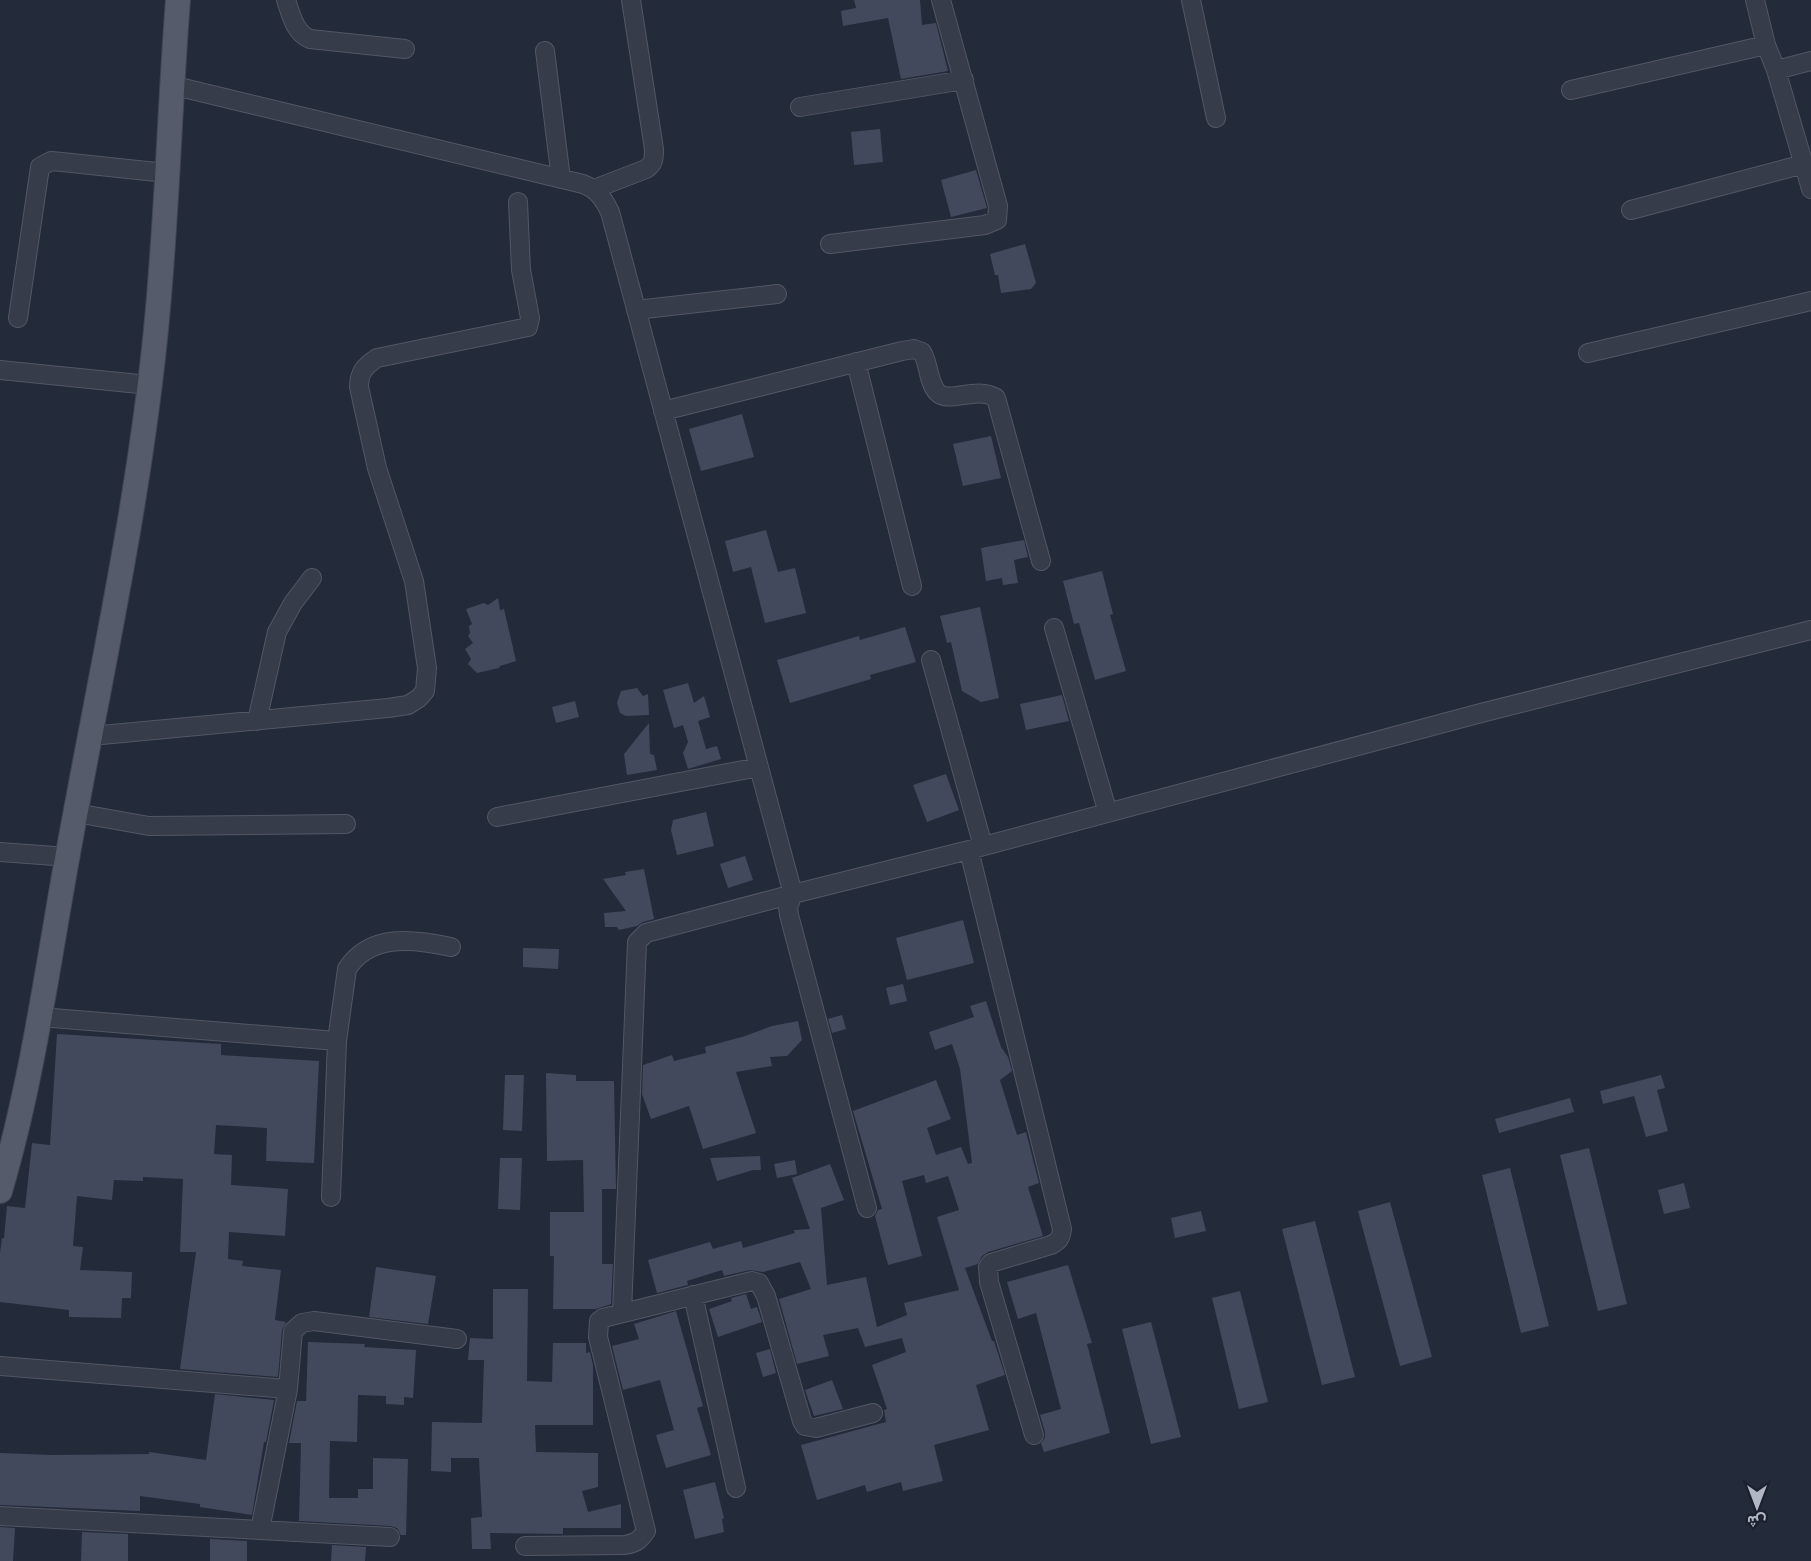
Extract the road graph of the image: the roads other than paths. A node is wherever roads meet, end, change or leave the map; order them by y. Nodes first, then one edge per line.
1 (178, 0) edge
2 (286, 0) edge
3 (631, 0) edge
4 (941, 0) edge
5 (1191, 0) edge
6 (1755, 0) edge
7 (1766, 45) junction
8 (405, 49) dead end
9 (544, 51) dead end
10 (1811, 61) edge
11 (1776, 70) junction
12 (964, 80) junction
13 (171, 85) junction
14 (1571, 90) dead end
15 (800, 107) dead end
16 (1216, 118) dead end
17 (1804, 164) junction
18 (166, 173) junction
19 (561, 179) junction
20 (594, 189) junction
21 (1811, 189) edge
22 (518, 202) dead end
23 (1631, 210) dead end
24 (830, 244) dead end
25 (777, 294) dead end
26 (1811, 301) edge
27 (636, 310) junction
28 (18, 318) dead end
29 (1588, 353) dead end
30 (856, 362) junction
31 (0, 369) edge
32 (149, 385) junction
33 (663, 411) junction
34 (1041, 561) dead end
35 (312, 578) dead end
36 (912, 586) dead end
37 (1054, 628) dead end
38 (1811, 630) edge
39 (931, 660) dead end
40 (257, 721) junction
41 (91, 736) junction
42 (759, 767) junction
43 (76, 813) junction
44 (1108, 813) junction
45 (497, 817) dead end
46 (346, 825) dead end
47 (976, 848) junction
48 (0, 852) edge
49 (68, 857) junction
50 (793, 894) junction
51 (451, 947) dead end
52 (40, 1017) junction
53 (336, 1041) junction
54 (0, 1191) edge
55 (331, 1197) dead end
56 (867, 1208) dead end
57 (693, 1295) junction
58 (622, 1312) junction
59 (457, 1339) dead end
60 (0, 1366) edge
61 (288, 1389) junction
62 (873, 1413) dead end
63 (1034, 1435) dead end
64 (736, 1488) dead end
65 (0, 1516) edge
66 (260, 1530) junction
67 (390, 1537) dead end
68 (525, 1545) dead end

1 - 13 main road
2 - 8 street
3 - 20 street
4 - 12 street
5 - 16 street
6 - 7 street
7 - 11 street
7 - 14 street
9 - 19 street
10 - 11 street
11 - 17 street
12 - 15 street
12 - 24 street
13 - 18 main road
13 - 19 street
17 - 21 street
17 - 23 street
18 - 28 street
18 - 32 main road
19 - 20 street
20 - 27 street
22 - 40 street
25 - 27 street
26 - 29 street
27 - 33 street
30 - 33 street
30 - 34 street
30 - 36 street
31 - 32 street
32 - 41 main road
33 - 42 street
35 - 40 street
37 - 44 street
38 - 44 street
39 - 47 street
40 - 41 street
41 - 43 main road
42 - 45 street
42 - 50 street
43 - 46 street
43 - 49 main road
44 - 47 street
47 - 50 street
47 - 63 street
48 - 49 street
49 - 52 main road
50 - 56 street
50 - 58 street
51 - 53 street
52 - 53 street
52 - 54 main road
53 - 55 street
57 - 58 street
57 - 62 street
57 - 64 street
58 - 68 street
59 - 61 street
60 - 61 street
61 - 66 street
65 - 66 street
66 - 67 street

